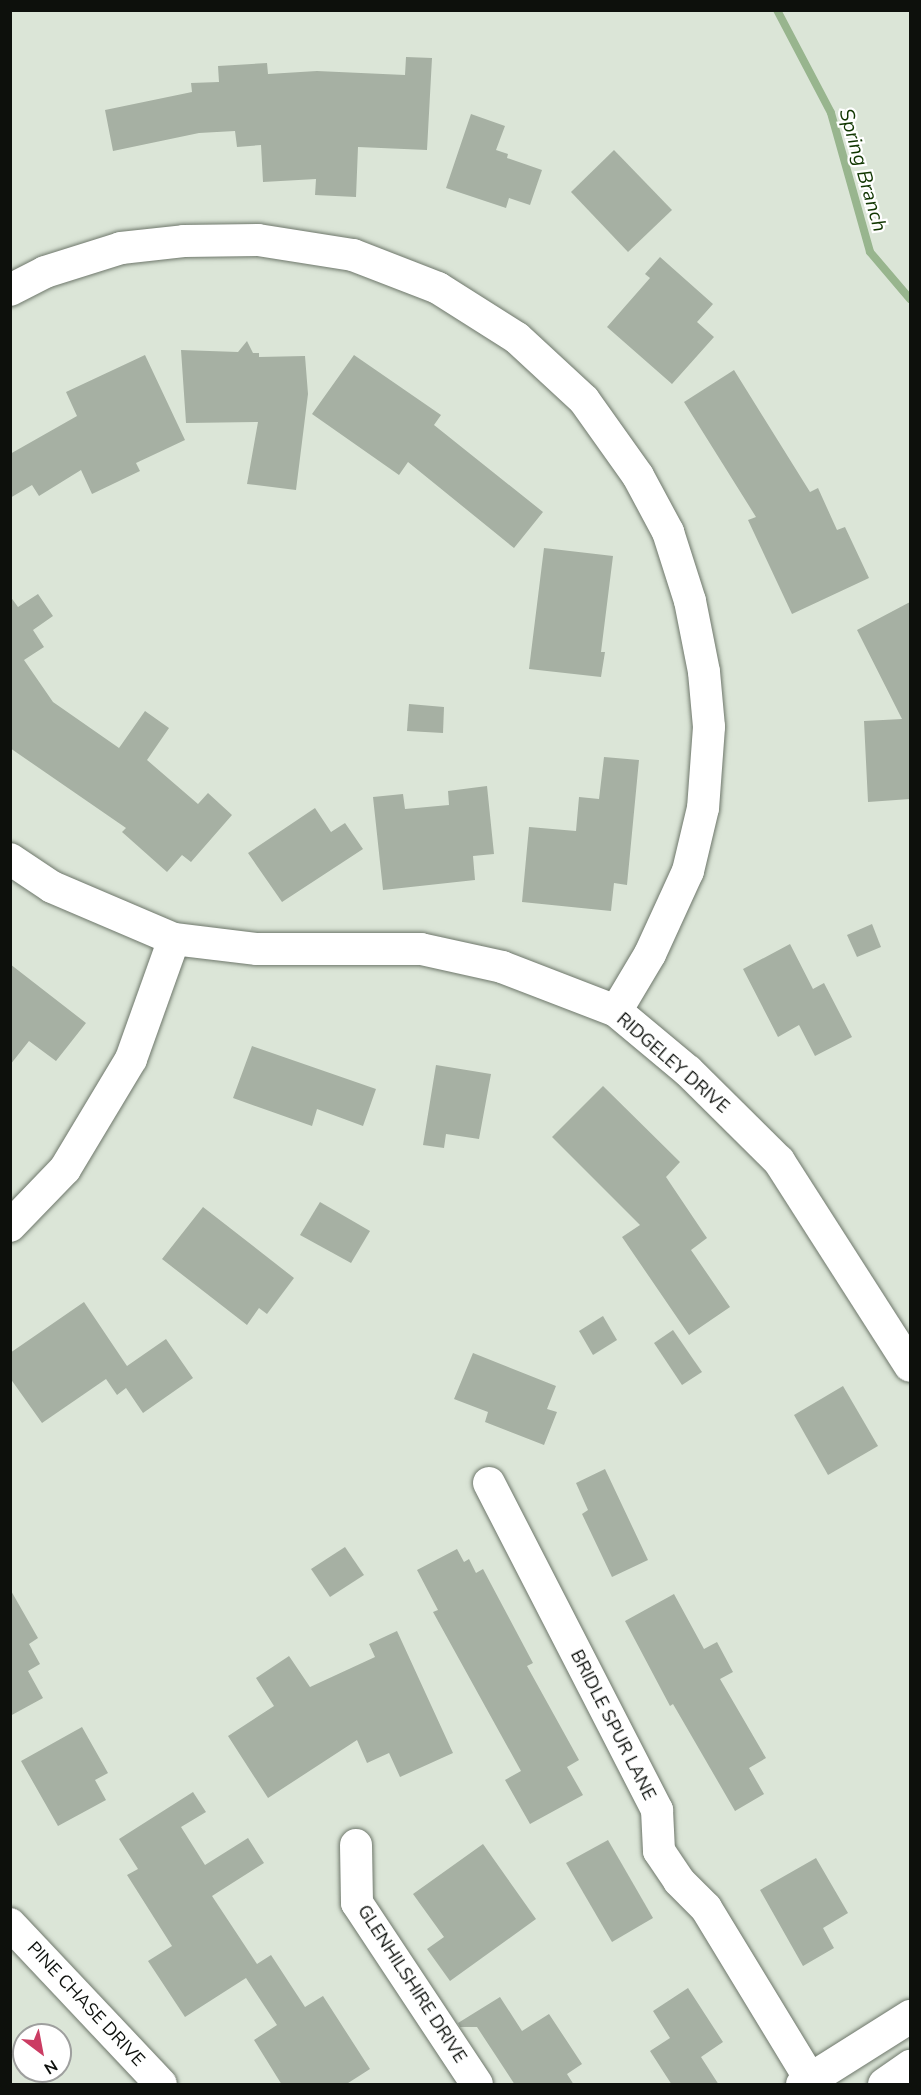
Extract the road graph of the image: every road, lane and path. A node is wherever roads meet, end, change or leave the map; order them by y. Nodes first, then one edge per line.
1 (10, 290) edge
2 (10, 859) edge
3 (174, 939) junction
4 (616, 1011) junction
5 (10, 1226) edge
6 (910, 1366) edge
7 (489, 1483) dead end
8 (356, 1845) dead end
9 (10, 1924) edge
10 (910, 2016) edge
11 (910, 2066) edge
12 (808, 2083) edge
13 (161, 2085) edge
14 (477, 2085) edge
15 (884, 2085) edge

1 - 4 street
2 - 3 street, RIDGELEY DRIVE
3 - 4 street, RIDGELEY DRIVE
3 - 5 street
4 - 6 street, RIDGELEY DRIVE
7 - 12 street, BRIDLE SPUR LANE
8 - 14 street, GLENHILSHIRE DRIVE
9 - 13 street, PINE CHASE DRIVE
10 - 12 main road
11 - 15 main road

